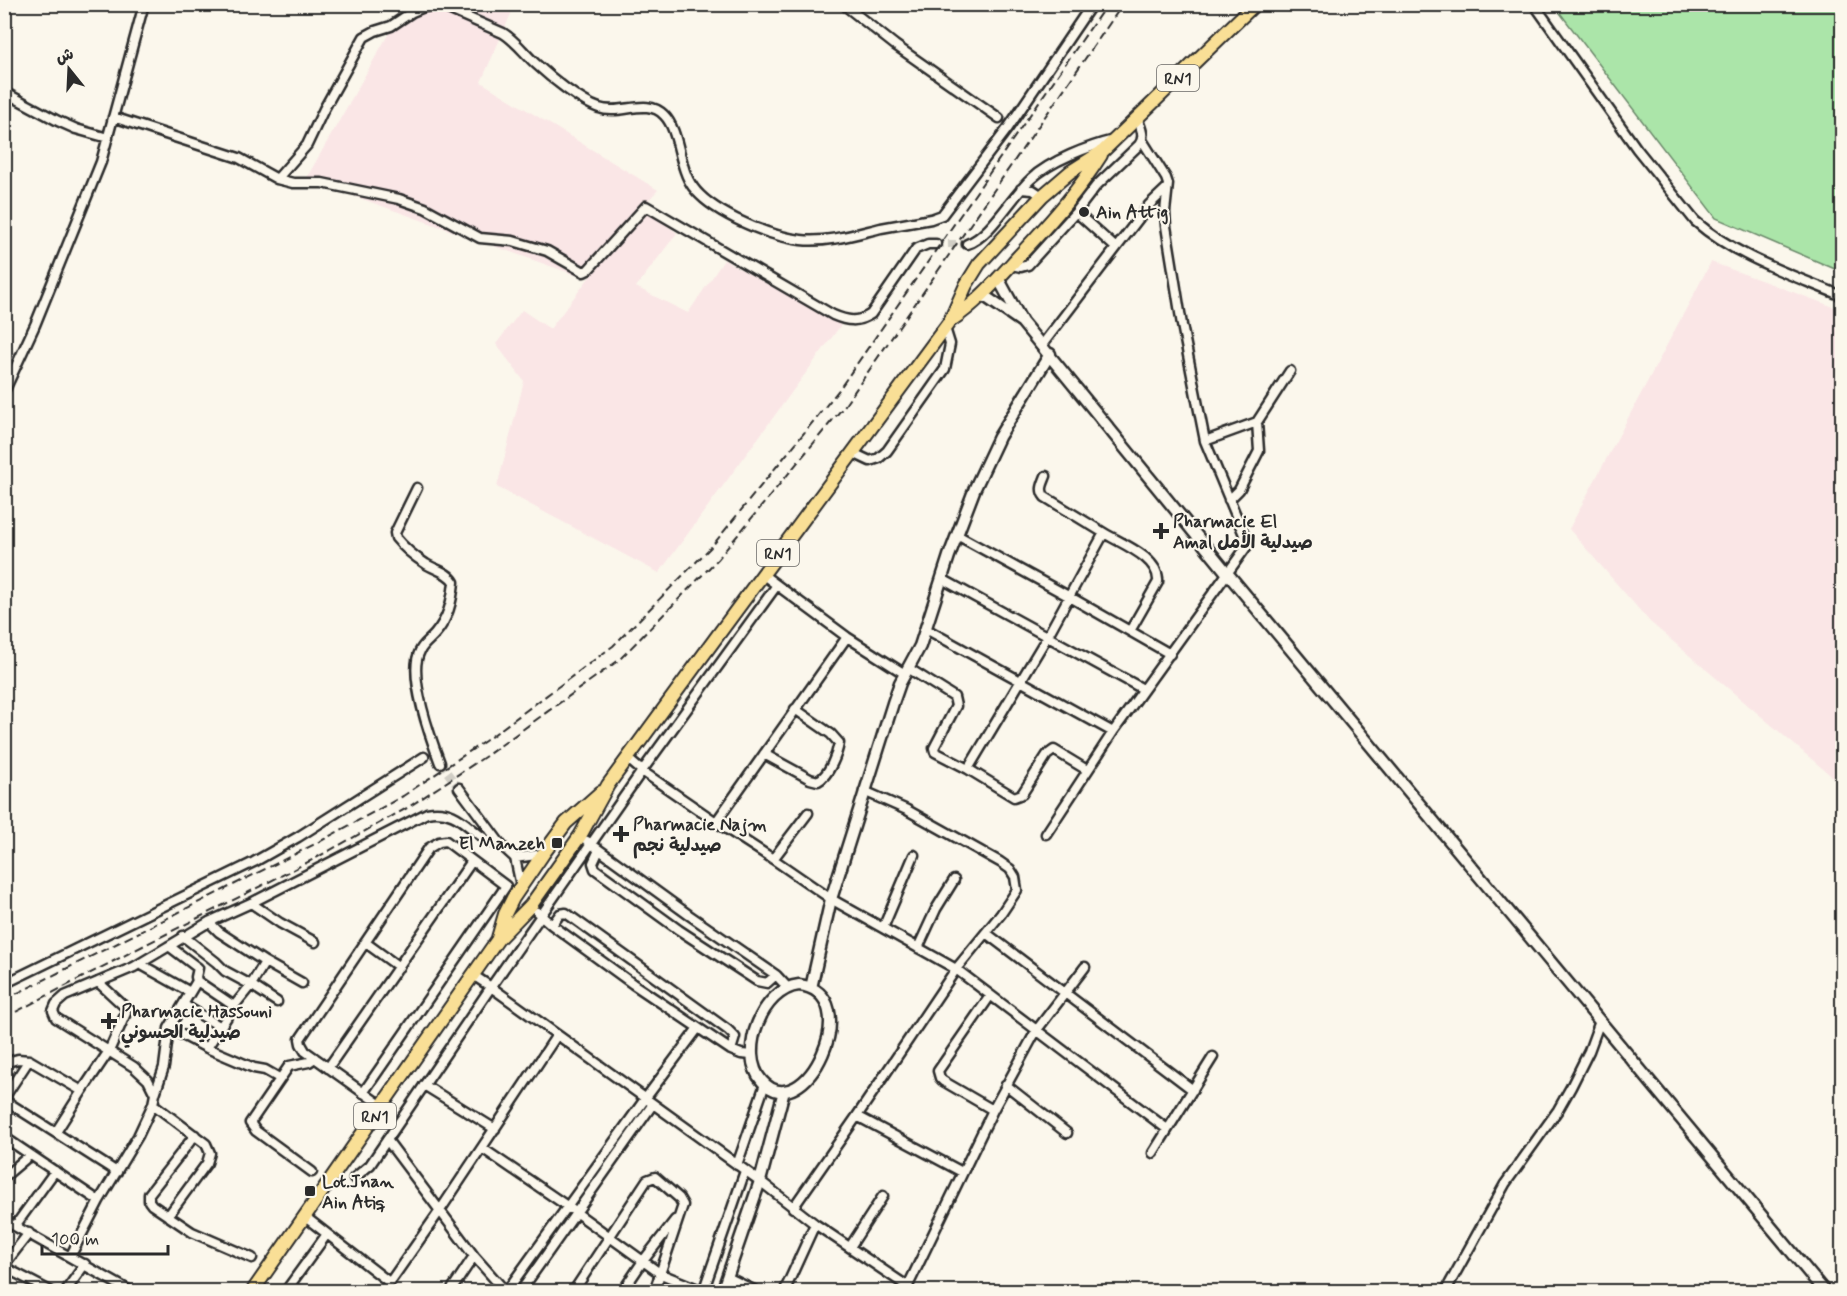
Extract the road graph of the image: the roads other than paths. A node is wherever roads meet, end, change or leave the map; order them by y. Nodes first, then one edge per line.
1 (144, 4) edge
2 (843, 4) edge
3 (1092, 4) edge
4 (1255, 4) edge
5 (1534, 4) edge
6 (4, 92) edge
7 (113, 117) junction
8 (1137, 117) junction
9 (999, 118) dead end
10 (108, 138) junction
11 (1114, 140) junction
12 (1142, 140) junction
13 (1103, 151) junction
14 (277, 178) junction
15 (1167, 188) junction
16 (1022, 189) junction
17 (1047, 192) junction
18 (1071, 208) junction
19 (936, 244) tunnel mouth
20 (967, 244) tunnel mouth
21 (1116, 248) junction
22 (979, 264) junction
23 (997, 280) junction
24 (983, 295) junction
25 (1842, 296) edge
26 (1022, 322) junction
27 (948, 325) junction
28 (1042, 345) junction
29 (1050, 354) junction
30 (1290, 371) dead end
31 (4, 392) edge
32 (1257, 422) junction
33 (1205, 441) junction
34 (853, 453) junction
35 (1046, 476) dead end
36 (417, 488) dead end
37 (1229, 500) junction
38 (1104, 533) junction
39 (957, 534) junction
40 (762, 574) junction
41 (1228, 574) junction
42 (942, 579) junction
43 (777, 585) junction
44 (1070, 597) junction
45 (926, 629) junction
46 (1130, 631) junction
47 (847, 637) junction
48 (1047, 637) junction
49 (1170, 654) junction
50 (906, 671) junction
51 (1022, 681) junction
52 (1143, 689) junction
53 (795, 710) junction
54 (1113, 732) junction
55 (764, 754) junction
56 (424, 757) dead end
57 (628, 759) junction
58 (440, 763) tunnel mouth
59 (968, 769) junction
60 (1087, 770) junction
61 (642, 771) junction
62 (608, 785) junction
63 (459, 788) tunnel mouth
64 (864, 791) junction
65 (808, 813) dead end
66 (716, 822) junction
67 (566, 824) junction
68 (1046, 834) dead end
69 (580, 836) junction
70 (591, 844) junction
71 (502, 846) junction
72 (599, 850) junction
73 (543, 854) junction
74 (914, 855) dead end
75 (515, 858) junction
76 (773, 859) junction
77 (472, 861) junction
78 (954, 880) dead end
79 (521, 886) junction
80 (831, 899) junction
81 (251, 903) junction
82 (531, 905) junction
83 (689, 915) junction
84 (541, 916) junction
85 (209, 922) junction
86 (552, 925) junction
87 (883, 928) junction
88 (679, 930) junction
89 (986, 933) junction
90 (183, 936) junction
91 (498, 939) junction
92 (315, 942) dead end
93 (366, 943) junction
94 (169, 945) junction
95 (918, 948) junction
96 (266, 962) junction
97 (140, 963) junction
98 (1085, 967) dead end
99 (399, 968) junction
100 (956, 969) junction
101 (643, 970) junction
102 (472, 975) junction
103 (776, 975) junction
104 (197, 981) junction
105 (98, 982) junction
106 (302, 983) dead end
107 (4, 984) edge
108 (633, 984) junction
109 (251, 985) junction
110 (491, 987) junction
111 (788, 988) junction
112 (811, 988) junction
113 (190, 993) junction
114 (1065, 993) junction
115 (990, 996) junction
116 (277, 1002) dead end
117 (184, 1005) junction
118 (234, 1006) junction
119 (1600, 1021) junction
120 (221, 1027) junction
121 (170, 1028) junction
122 (698, 1028) junction
123 (1036, 1031) junction
124 (557, 1035) junction
125 (207, 1048) junction
126 (731, 1050) junction
127 (109, 1051) junction
128 (752, 1055) junction
129 (1213, 1057) dead end
130 (315, 1058) junction
131 (29, 1060) junction
132 (4, 1064) edge
133 (328, 1068) junction
134 (279, 1078) junction
135 (765, 1084) junction
136 (424, 1085) junction
137 (1006, 1085) junction
138 (82, 1090) junction
139 (1193, 1090) junction
140 (784, 1091) junction
141 (363, 1093) junction
142 (155, 1094) junction
143 (4, 1099) edge
144 (645, 1099) junction
145 (153, 1104) junction
146 (653, 1104) junction
147 (382, 1106) junction
148 (993, 1110) junction
149 (857, 1116) junction
150 (495, 1129) junction
151 (1167, 1129) junction
152 (56, 1132) junction
153 (1067, 1133) dead end
154 (195, 1135) junction
155 (4, 1137) edge
156 (387, 1140) junction
157 (482, 1148) junction
158 (1153, 1153) dead end
159 (30, 1155) junction
160 (741, 1168) junction
161 (55, 1172) junction
162 (117, 1172) junction
163 (312, 1172) dead end
164 (962, 1172) junction
165 (4, 1177) edge
166 (354, 1178) dead end
167 (760, 1181) junction
168 (883, 1196) dead end
169 (99, 1201) junction
170 (567, 1206) junction
171 (793, 1208) junction
172 (439, 1212) junction
173 (576, 1212) junction
174 (680, 1215) junction
175 (168, 1216) junction
176 (304, 1216) junction
177 (4, 1220) edge
178 (815, 1224) junction
179 (15, 1226) junction
180 (28, 1233) junction
181 (327, 1233) junction
182 (608, 1236) junction
183 (850, 1247) junction
184 (474, 1256) junction
185 (70, 1257) junction
186 (252, 1258) dead end
187 (643, 1261) junction
188 (85, 1264) junction
189 (4, 1266) edge
190 (661, 1275) junction
191 (728, 1277) junction
192 (389, 1282) junction
193 (288, 1288) edge
194 (906, 1289) edge
195 (127, 1290) edge
196 (703, 1291) edge
197 (52, 1292) edge
198 (65, 1292) edge
199 (252, 1292) edge
200 (300, 1292) edge
201 (382, 1292) edge
202 (450, 1292) edge
203 (506, 1292) edge
204 (520, 1292) edge
205 (573, 1292) edge
206 (622, 1292) edge
207 (654, 1292) edge
208 (722, 1292) edge
209 (758, 1292) edge
210 (784, 1292) edge
211 (1445, 1292) edge
212 (1825, 1292) edge

1 - 7 street
2 - 9 street
3 - 14 street
4 - 8 main road, RN1
5 - 25 street
6 - 10 street
7 - 10 street
7 - 14 street
8 - 11 main road, RN1
8 - 12 street
10 - 31 street
11 - 13 main road, RN1
11 - 16 street
12 - 15 street
12 - 18 street
13 - 17 main road, RN1
13 - 18 main road, RN1
14 - 19 street
15 - 21 street
15 - 33 street
16 - 17 street
16 - 20 street
17 - 18 main road
17 - 22 main road, RN1
18 - 21 street
18 - 23 main road, RN1
21 - 28 street
22 - 23 main road
22 - 27 main road, RN1
23 - 24 main road, RN1
23 - 26 street
24 - 26 street
24 - 27 main road, RN1
26 - 28 street
27 - 34 main road, RN1
27 - 34 street
28 - 29 street
29 - 39 street
29 - 41 street
30 - 32 street
32 - 33 street
32 - 37 street
33 - 37 street
34 - 40 main road, RN1
35 - 38 street
36 - 58 street
37 - 41 street
38 - 44 street
38 - 46 street
39 - 42 street
39 - 44 street
40 - 43 street
40 - 57 main road, RN1
41 - 49 street
41 - 119 street
42 - 45 street
42 - 48 street
43 - 47 street
43 - 61 street
44 - 46 street
44 - 48 street
45 - 50 street
45 - 51 street
46 - 49 street
47 - 50 street
47 - 53 street
48 - 51 street
48 - 52 street
49 - 52 street
50 - 59 street
50 - 64 street
51 - 54 street
51 - 59 street
52 - 54 street
53 - 55 street
53 - 55 street
54 - 60 street
55 - 66 street
56 - 107 street
57 - 61 street
57 - 62 main road, RN1
59 - 60 street
60 - 68 street
61 - 66 street
61 - 70 street
62 - 67 main road, RN1
62 - 69 main road, RN1
63 - 71 street
64 - 80 street
64 - 89 street
65 - 76 street
66 - 76 street
67 - 69 main road
67 - 73 main road, RN1
69 - 70 street
69 - 82 main road, RN1
70 - 72 street
70 - 84 street
71 - 75 street
71 - 81 street
72 - 83 street
72 - 88 street
73 - 75 street
73 - 79 main road, RN1
74 - 87 street
75 - 79 street
76 - 80 street
77 - 93 street
77 - 99 street
77 - 141 street
78 - 95 street
79 - 82 main road
79 - 91 main road, RN1
80 - 87 street
80 - 112 street
81 - 85 street
81 - 92 street
82 - 84 street
82 - 91 main road, RN1
83 - 88 street
83 - 103 street
84 - 86 street
84 - 110 street
85 - 90 street
85 - 96 street
86 - 101 street
86 - 108 street
87 - 95 street
88 - 103 street
89 - 100 street
89 - 114 street
90 - 94 street
90 - 109 street
91 - 102 main road, RN1
93 - 99 street
93 - 130 street
94 - 97 street
94 - 104 street
95 - 100 street
96 - 106 street
96 - 109 street
97 - 105 street
97 - 113 street
98 - 114 street
99 - 133 street
100 - 115 street
100 - 149 street
101 - 108 street
101 - 126 street
102 - 110 street
102 - 147 main road, RN1
103 - 111 street
104 - 113 street
104 - 118 street
105 - 127 street
105 - 127 street
108 - 122 street
109 - 116 street
109 - 118 street
110 - 124 street
110 - 136 street
111 - 112 street
111 - 128 street
112 - 140 street
113 - 117 street
114 - 123 street
114 - 139 street
115 - 123 street
115 - 148 street
117 - 120 street
117 - 121 street
118 - 120 street
119 - 211 street
119 - 212 street
120 - 125 street
121 - 125 street
121 - 142 street
122 - 126 street
122 - 144 street
123 - 137 street
123 - 151 street
124 - 144 street
124 - 150 street
125 - 134 street
126 - 128 street
127 - 138 street
127 - 142 street
128 - 135 street
129 - 139 street
130 - 133 street
130 - 134 street
131 - 132 street
131 - 138 street
131 - 143 street
133 - 141 street
134 - 163 street
135 - 140 street
135 - 160 street
136 - 150 street
136 - 156 street
137 - 148 street
137 - 153 street
138 - 152 street
139 - 151 street
140 - 167 street
141 - 147 street
142 - 145 street
143 - 152 street
144 - 146 street
144 - 170 street
145 - 154 street
145 - 162 street
146 - 160 street
146 - 173 street
147 - 176 main road, RN1
148 - 164 street
149 - 164 street
149 - 171 street
150 - 157 street
151 - 158 street
152 - 162 street
154 - 175 street
154 - 175 street
155 - 159 street
156 - 166 street
156 - 172 street
157 - 170 street
157 - 172 street
159 - 161 street
159 - 165 street
160 - 167 street
160 - 196 street
161 - 169 street
161 - 179 street
162 - 169 street
164 - 194 street
167 - 171 street
167 - 191 street
168 - 183 street
169 - 185 street
170 - 173 street
170 - 203 street
171 - 178 street
172 - 184 street
172 - 192 street
173 - 182 street
173 - 204 street
174 - 182 street
174 - 187 street
174 - 190 street
175 - 186 street
176 - 181 street
176 - 199 main road, RN1
177 - 179 street
178 - 183 street
178 - 210 street
179 - 180 street
180 - 185 street
180 - 189 street
181 - 192 street
181 - 193 street
182 - 187 street
182 - 205 street
183 - 194 street
184 - 202 street
184 - 203 street
185 - 188 street
187 - 190 street
187 - 206 street
188 - 195 street
188 - 198 street
189 - 197 street
190 - 196 street
190 - 207 street
191 - 208 street
191 - 209 street
192 - 201 street
193 - 200 street

